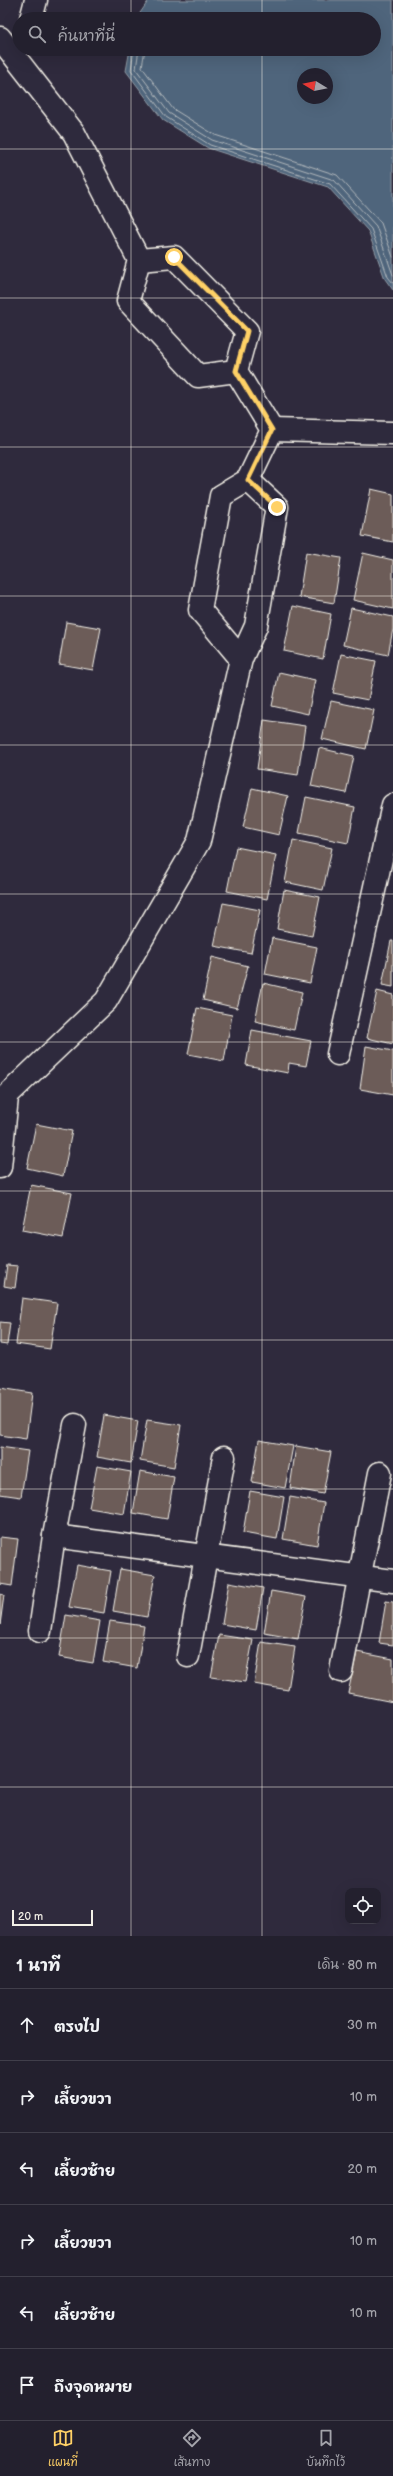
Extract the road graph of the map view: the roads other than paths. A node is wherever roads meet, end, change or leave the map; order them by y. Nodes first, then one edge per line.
1 (36, 0) edge
2 (33, 12) edge
3 (0, 38) edge
4 (12, 47) edge
5 (20, 56) edge
6 (139, 260) junction
7 (236, 371) junction
8 (272, 430) junction
9 (393, 433) edge
10 (248, 480) junction
11 (241, 659) junction
12 (393, 805) edge
13 (338, 1054) dead end
14 (4, 1100) edge
15 (0, 1167) edge
16 (75, 1425) dead end
17 (224, 1457) dead end
18 (380, 1473) dead end
19 (54, 1536) junction
20 (205, 1556) junction
21 (358, 1576) junction
22 (393, 1581) edge
23 (40, 1631) dead end
24 (188, 1656) dead end
25 (340, 1672) dead end

1 - 2 street
3 - 4 street
5 - 6 street
6 - 7 street
6 - 7 street
7 - 8 street
8 - 9 street
8 - 10 street
10 - 11 street
10 - 11 street
11 - 14 street
12 - 13 street
14 - 15 street
16 - 19 street
17 - 20 street
18 - 21 street
19 - 20 street
19 - 23 street
20 - 21 street
20 - 24 street
21 - 22 street
21 - 25 street

